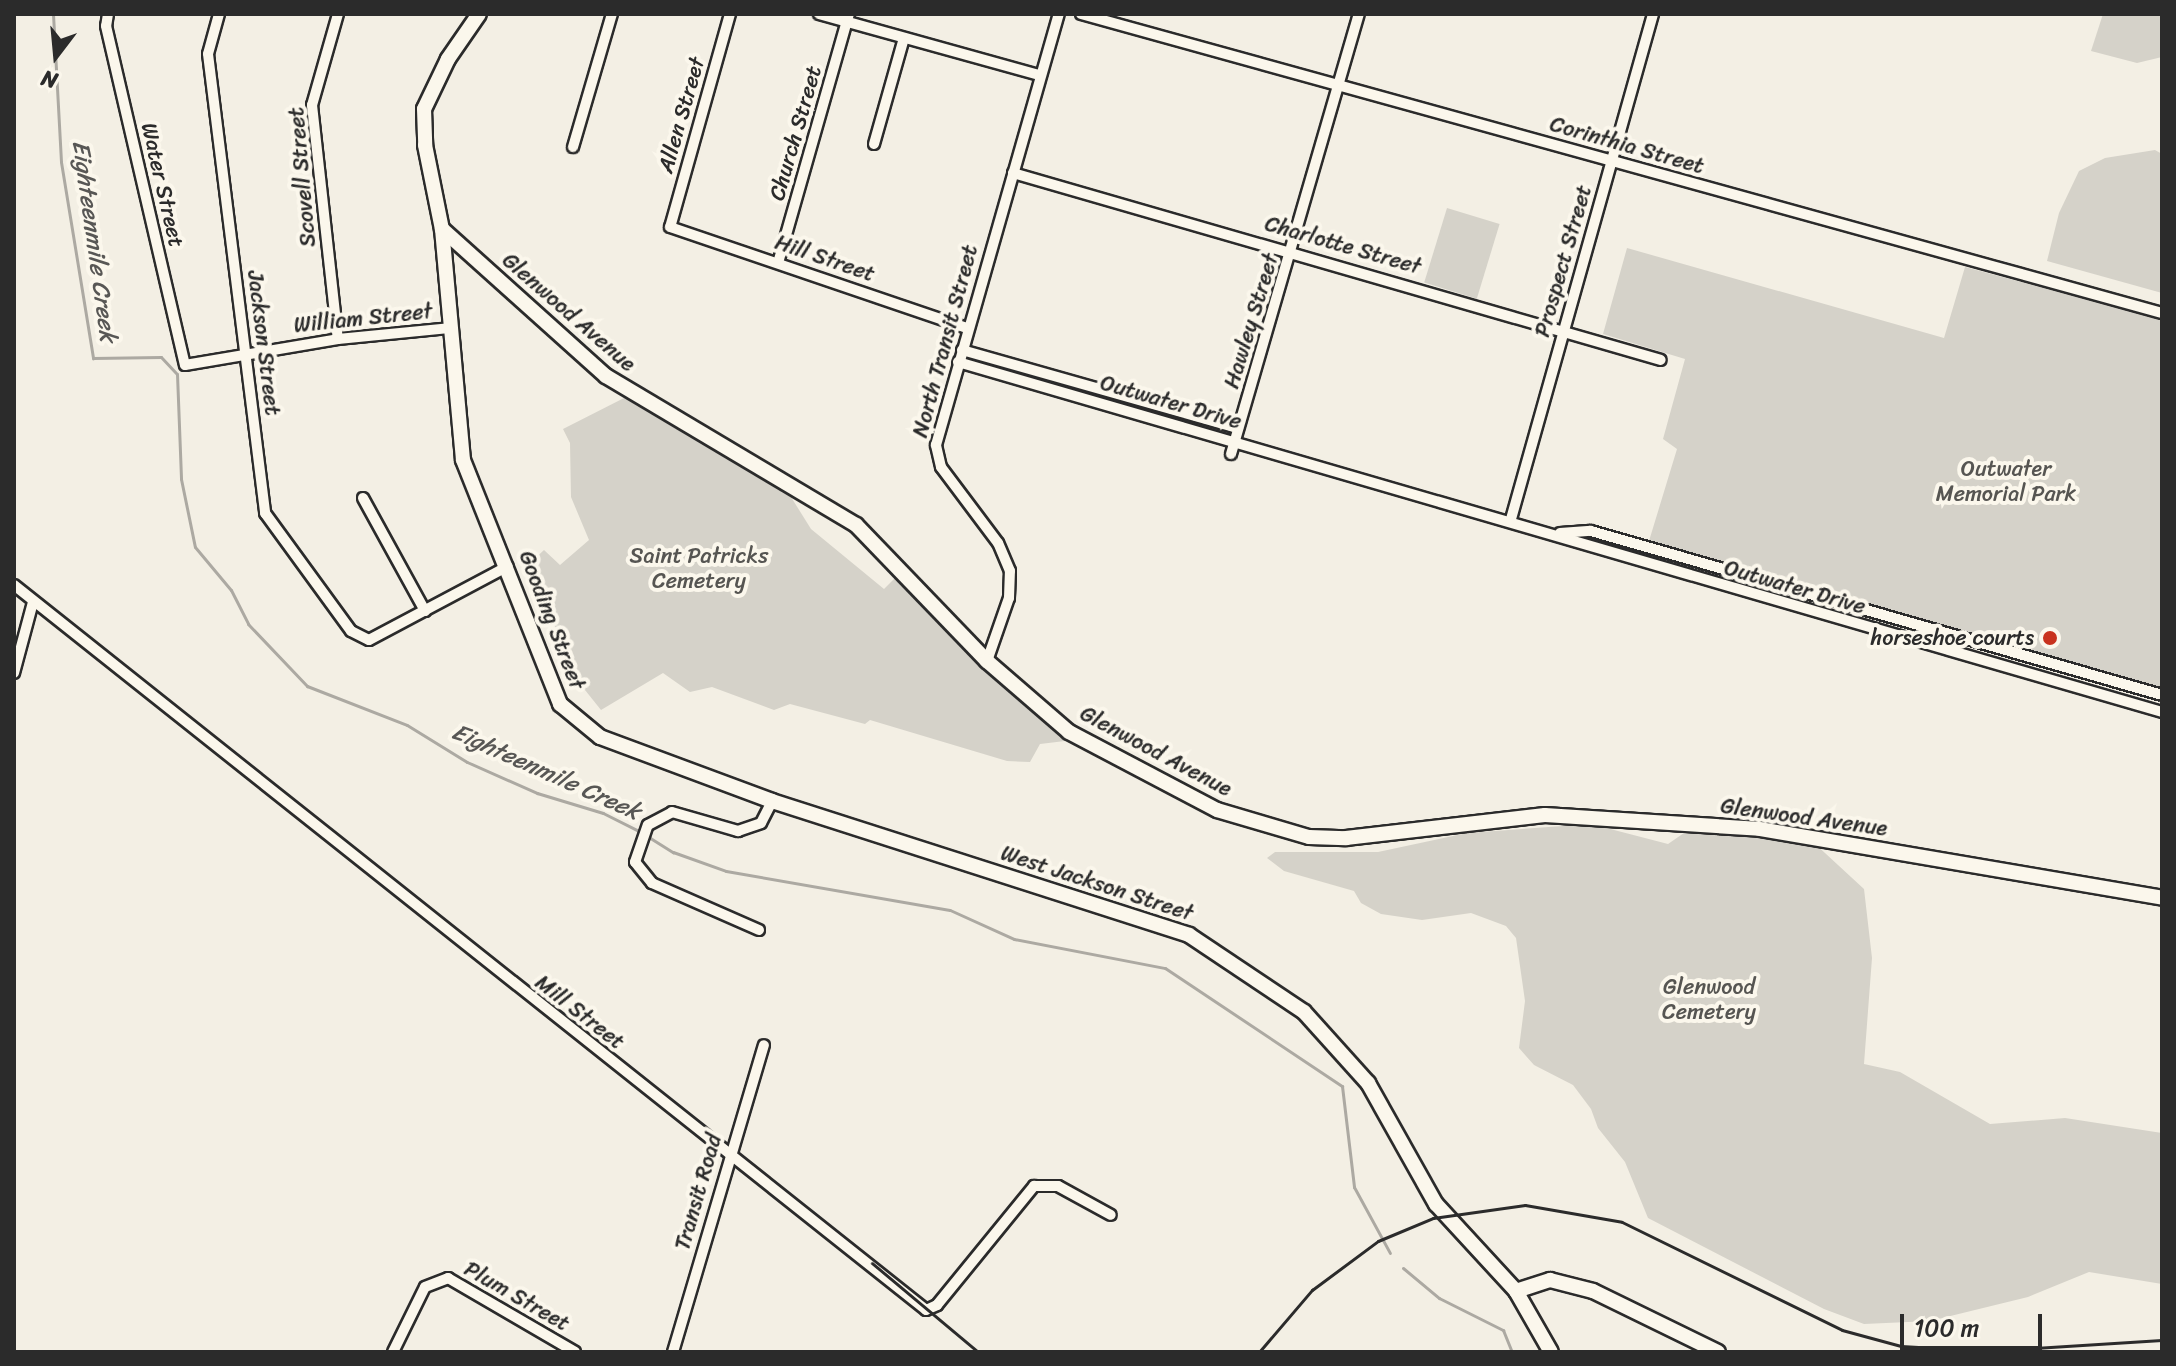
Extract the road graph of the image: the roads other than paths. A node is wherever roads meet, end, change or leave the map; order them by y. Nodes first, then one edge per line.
1 (108, 14) edge
2 (219, 14) edge
3 (338, 14) edge
4 (479, 14) edge
5 (612, 14) edge
6 (730, 14) edge
7 (819, 14) edge
8 (1059, 14) edge
9 (1081, 14) edge
10 (1359, 14) edge
11 (1653, 14) edge
12 (848, 18) edge
13 (904, 38) junction
14 (1039, 75) junction
15 (1340, 84) junction
16 (874, 144) dead end
17 (573, 147) dead end
18 (1612, 162) junction
19 (1013, 173) junction
20 (670, 227) joint
21 (442, 229) junction
22 (1293, 252) junction
23 (778, 263) junction
24 (2162, 313) edge
25 (451, 328) junction
26 (967, 328) junction
27 (1565, 329) junction
28 (338, 339) junction
29 (962, 350) junction
30 (244, 353) junction
31 (1661, 360) dead end
32 (958, 362) junction
33 (185, 365) joint
34 (1238, 428) junction
35 (1234, 441) junction
36 (1231, 454) dead end
37 (363, 498) dead end
38 (1511, 519) junction
39 (1558, 533) junction
40 (508, 566) junction
41 (14, 585) edge
42 (33, 602) junction
43 (425, 611) junction
44 (987, 661) junction
45 (14, 673) edge
46 (2162, 695) edge
47 (2162, 712) edge
48 (772, 801) junction
49 (2162, 898) edge
50 (759, 930) dead end
51 (764, 1045) dead end
52 (728, 1156) junction
53 (1111, 1215) dead end
54 (1516, 1291) junction
55 (393, 1352) edge
56 (575, 1352) edge
57 (673, 1352) edge
58 (1551, 1352) edge
59 (1718, 1352) edge

1 - 33 street, Water Street
2 - 30 street, Jackson Street
3 - 28 street, Scovell Street
4 - 21 street, Gooding Street
5 - 17 street
6 - 20 street, Allen Street
7 - 12 street
8 - 14 street, North Transit Street
9 - 15 street, Corinthia Street
10 - 15 street, Hawley Street
11 - 18 street, Prospect Street
12 - 13 street
12 - 23 street, Church Street
13 - 14 street
13 - 16 street
14 - 19 street, North Transit Street
15 - 18 street, Corinthia Street
15 - 22 street, Hawley Street
18 - 24 street, Corinthia Street
18 - 27 street, Prospect Street
19 - 22 street, Charlotte Street
19 - 26 street, North Transit Street
20 - 23 street, Hill Street
21 - 25 street, Gooding Street
21 - 44 street, Glenwood Avenue
22 - 27 street, Charlotte Street
22 - 34 street, Hawley Street
23 - 26 street, Hill Street
25 - 28 street, William Street
25 - 40 street, Gooding Street
26 - 29 street, North Transit Street
27 - 31 street, Charlotte Street
27 - 38 street, Prospect Street
28 - 30 street, William Street
29 - 32 street, North Transit Street
29 - 34 street, Outwater Drive
30 - 33 street, William Street
30 - 43 street, Jackson Street
32 - 35 street, Outwater Drive
32 - 44 street, North Transit Street
34 - 35 street, Hawley Street
35 - 36 street, Hawley Street
35 - 38 street, Outwater Drive
37 - 43 street
38 - 39 street, Outwater Drive
39 - 46 street, Outwater Drive
39 - 47 street, Outwater Drive
40 - 43 street
40 - 48 street, Gooding Street
41 - 42 street, Mill Street
42 - 45 street
42 - 52 street, Mill Street
44 - 49 street, Glenwood Avenue
48 - 50 street
48 - 54 street, West Jackson Street
51 - 52 street, Transit Road
52 - 53 street, Mill Street
52 - 57 street, Transit Road
54 - 58 street, West Jackson Street
54 - 59 street
55 - 56 street, Plum Street

